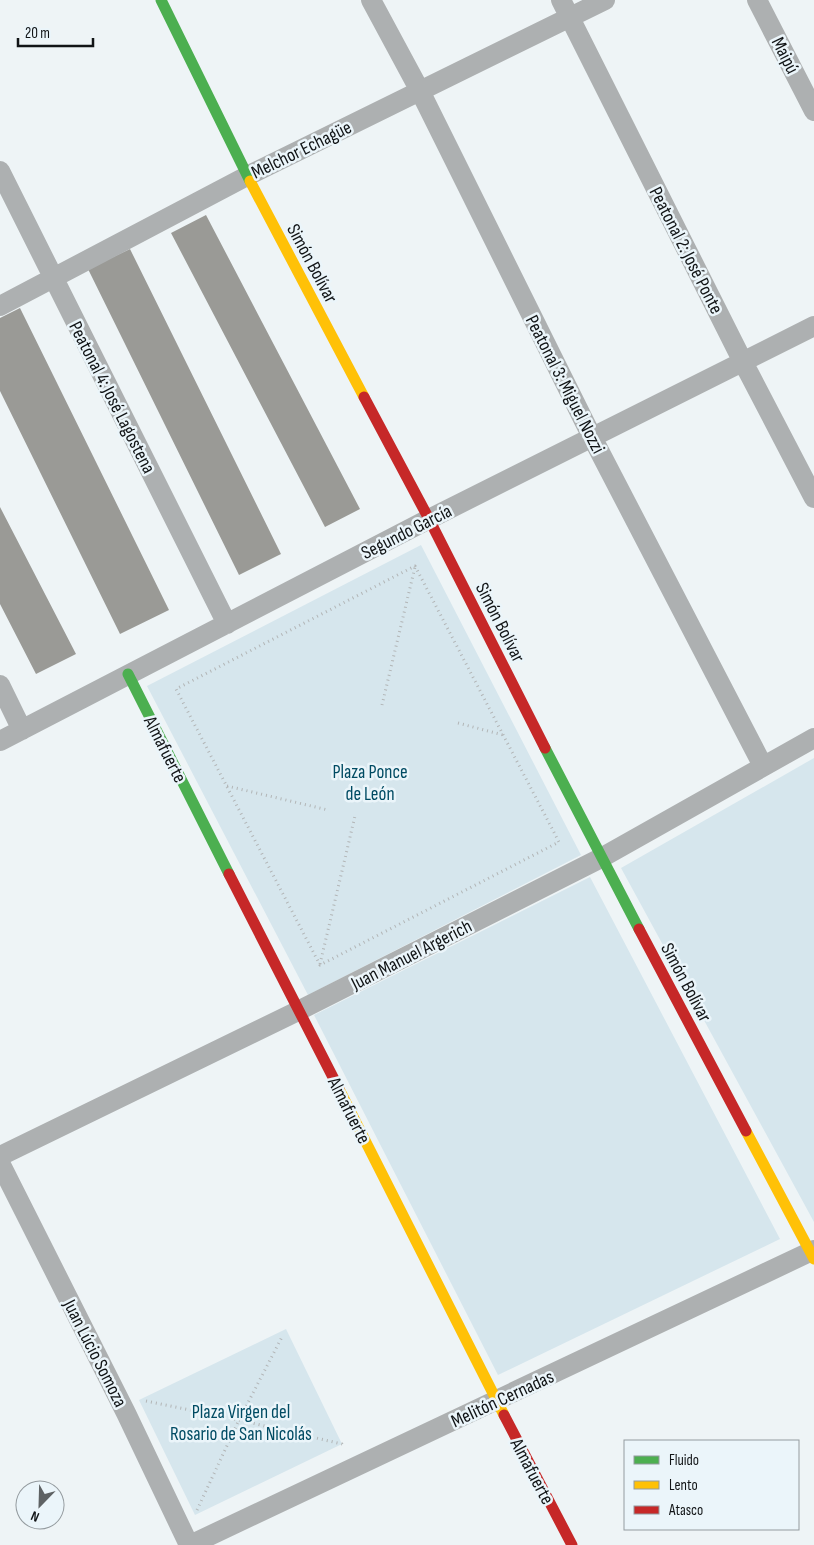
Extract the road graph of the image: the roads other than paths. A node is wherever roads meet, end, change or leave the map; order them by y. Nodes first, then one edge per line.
1 (160, 0) edge
2 (371, 0) edge
3 (605, 0) edge
4 (757, 0) edge
5 (565, 9) edge
6 (420, 91) junction
7 (814, 110) edge
8 (0, 170) edge
9 (247, 176) junction
10 (53, 278) junction
11 (0, 306) edge
12 (814, 326) edge
13 (742, 360) junction
14 (592, 437) junction
15 (814, 498) edge
16 (429, 519) junction
17 (227, 624) junction
18 (128, 674) junction
19 (0, 685) edge
20 (22, 730) junction
21 (814, 738) edge
22 (0, 741) edge
23 (763, 766) junction
24 (601, 858) junction
25 (300, 1010) junction
26 (0, 1156) edge
27 (0, 1163) edge
28 (813, 1253) edge
29 (497, 1401) junction
30 (189, 1545) edge
31 (572, 1545) edge

1 - 9 street, Simón Bolívar
2 - 6 street, Peatonal 3: Miguel Nozzi
3 - 5 street, Melchor Echagüe
4 - 7 street, Maipú
5 - 6 street, Melchor Echagüe
5 - 13 street, Peatonal 2: José Ponte
6 - 9 street, Melchor Echagüe
6 - 14 street, Peatonal 3: Miguel Nozzi
8 - 10 street, Peatonal 4: José Lagostena
9 - 10 street, Melchor Echagüe
9 - 16 street, Simón Bolívar
10 - 11 street, Melchor Echagüe
10 - 17 street, Peatonal 4: José Lagostena
12 - 13 street, Segundo García
13 - 14 street, Segundo García
13 - 15 street, Peatonal 2: José Ponte
14 - 16 street, Segundo García
14 - 23 street, Peatonal 3: Miguel Nozzi
16 - 17 street, Segundo García
16 - 24 street, Simón Bolívar
17 - 18 street, Segundo García
18 - 20 street, Segundo García
18 - 25 street, Almafuerte
19 - 20 street
20 - 22 street, Segundo García
21 - 23 street, Juan Manuel Argerich
23 - 24 street, Juan Manuel Argerich
24 - 25 street, Juan Manuel Argerich
24 - 28 street, Simón Bolívar
25 - 26 street, Juan Manuel Argerich
25 - 29 street, Almafuerte
27 - 30 street, Juan Lúcio Somoza
28 - 29 street, Melitón Cernadas
29 - 30 street, Melitón Cernadas
29 - 31 street, Almafuerte

